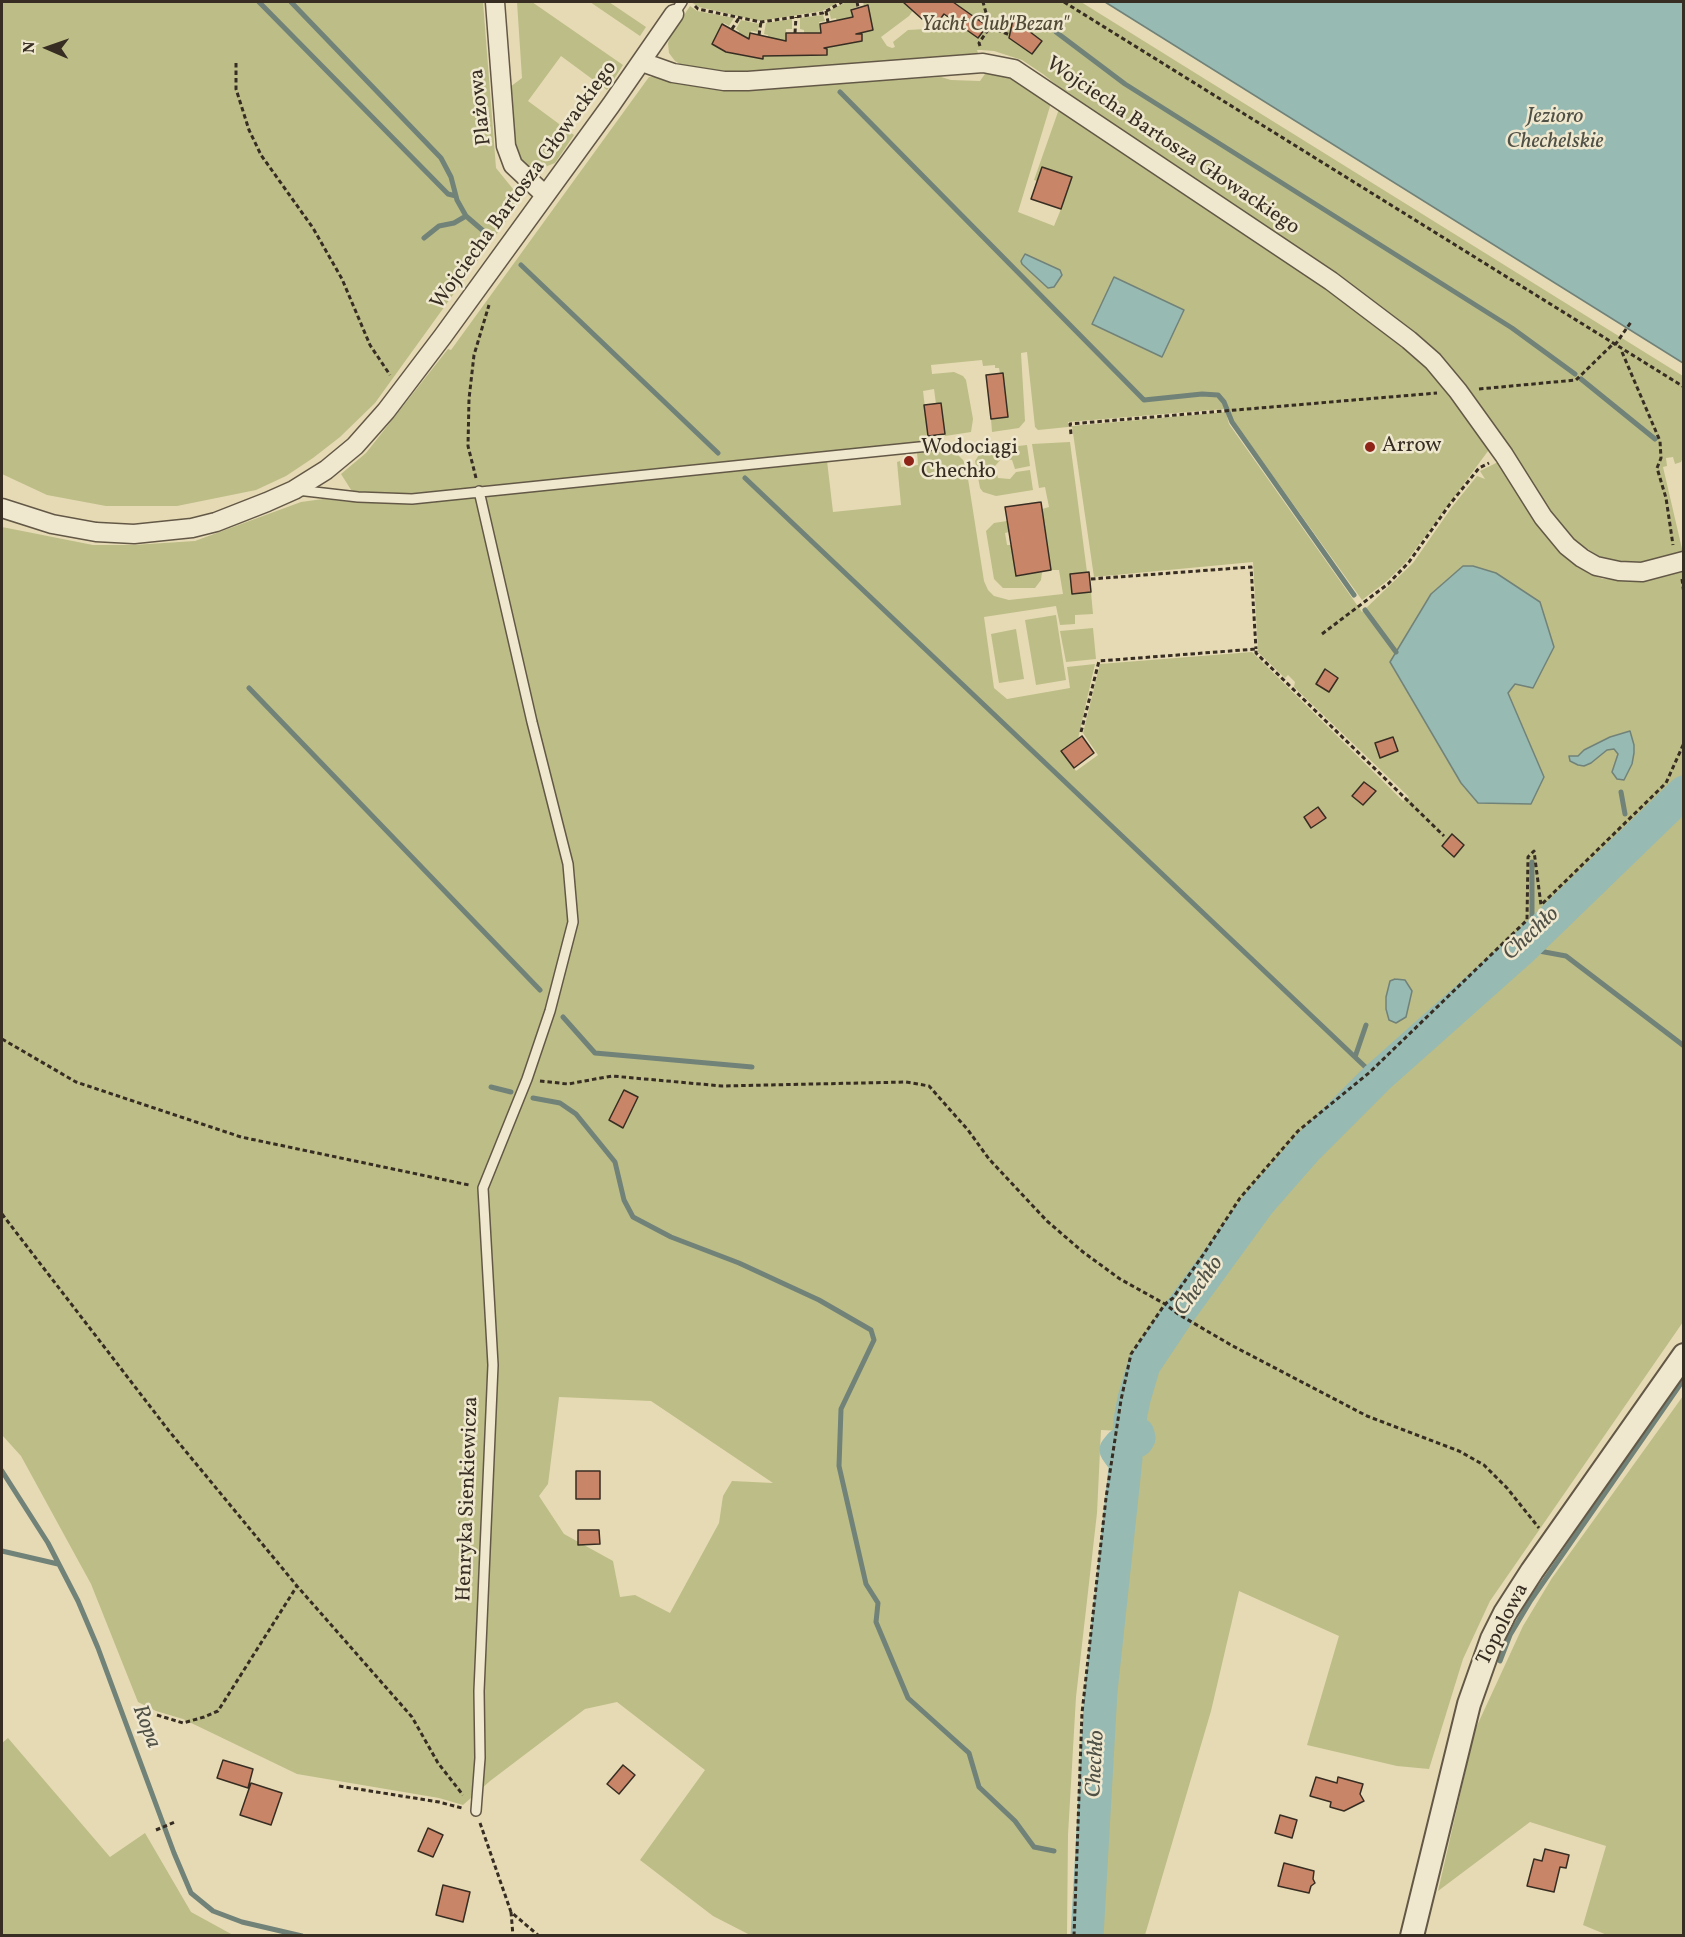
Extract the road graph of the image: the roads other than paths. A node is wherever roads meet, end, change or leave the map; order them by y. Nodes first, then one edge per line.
1 (495, 2) edge
2 (678, 8) edge
3 (642, 62) junction
4 (545, 195) junction
5 (929, 446) dead end
6 (294, 490) junction
7 (479, 491) junction
8 (2, 508) edge
9 (1683, 561) edge
10 (1683, 1355) edge
11 (476, 1811) road end
12 (1412, 1935) edge

1 - 4 street, Plażowa
2 - 3 street
3 - 4 street, Wojciecha Bartosza Głowackiego
3 - 9 street, Wojciecha Bartosza Głowackiego
4 - 6 street, Wojciecha Bartosza Głowackiego
5 - 7 lane
6 - 7 lane
6 - 8 street, Wojciecha Bartosza Głowackiego
7 - 11 lane, Henryka Sienkiewicza
10 - 12 street, Topolowa

